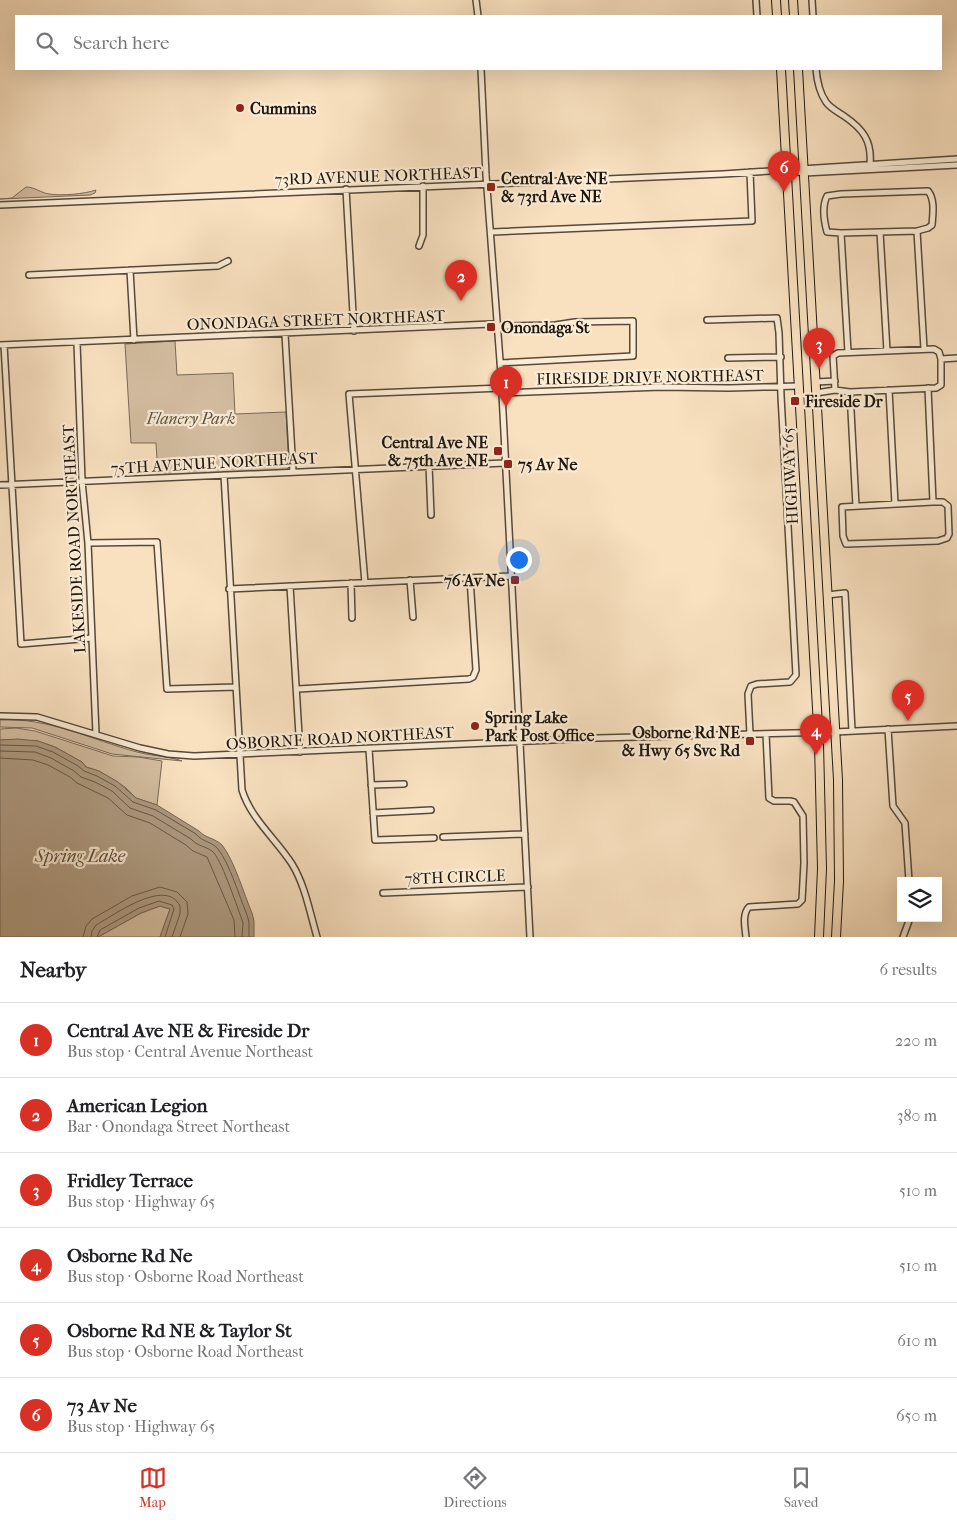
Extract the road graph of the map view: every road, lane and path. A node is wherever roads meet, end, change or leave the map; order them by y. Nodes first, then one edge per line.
1 (476, 0) edge
2 (756, 0) edge
3 (776, 0) edge
4 (793, 0) edge
5 (812, 0) edge
6 (478, 15) edge
7 (757, 15) edge
8 (777, 15) edge
9 (794, 15) edge
10 (813, 15) edge
11 (481, 70) edge
12 (781, 70) edge
13 (798, 70) edge
14 (816, 70) edge
15 (957, 158) edge
16 (870, 166) junction
17 (957, 166) edge
18 (787, 170) junction
19 (803, 171) junction
20 (750, 172) junction
21 (487, 183) junction
22 (423, 186) junction
23 (346, 190) junction
24 (0, 205) edge
25 (918, 231) junction
26 (492, 232) junction
27 (880, 232) junction
28 (841, 233) junction
29 (420, 246) dead end
30 (228, 261) dead end
31 (130, 270) junction
32 (29, 275) dead end
33 (707, 320) dead end
34 (498, 326) junction
35 (354, 331) junction
36 (285, 334) junction
37 (134, 340) junction
38 (77, 343) junction
39 (2, 345) edge
40 (924, 349) junction
41 (887, 351) junction
42 (848, 352) junction
43 (781, 357) junction
44 (728, 358) dead end
45 (957, 358) edge
46 (941, 359) junction
47 (500, 363) junction
48 (835, 381) junction
49 (816, 382) junction
50 (799, 386) junction
51 (781, 387) junction
52 (928, 388) junction
53 (836, 390) junction
54 (889, 390) junction
55 (502, 391) junction
56 (850, 392) junction
57 (816, 393) junction
58 (505, 463) junction
59 (428, 465) junction
60 (356, 469) junction
61 (293, 472) junction
62 (224, 475) junction
63 (82, 481) junction
64 (0, 485) edge
65 (12, 485) junction
66 (933, 502) junction
67 (895, 504) junction
68 (856, 506) junction
69 (431, 515) dead end
70 (88, 543) junction
71 (511, 576) junction
72 (470, 578) junction
73 (410, 580) junction
74 (351, 583) junction
75 (366, 583) junction
76 (290, 586) junction
77 (229, 589) junction
78 (828, 595) junction
79 (413, 617) dead end
80 (352, 618) dead end
81 (92, 638) junction
82 (236, 687) junction
83 (298, 690) junction
84 (0, 716) edge
85 (957, 726) edge
86 (888, 729) junction
87 (852, 731) junction
88 (819, 732) junction
89 (834, 732) junction
90 (96, 734) junction
91 (750, 734) junction
92 (766, 734) junction
93 (520, 742) junction
94 (369, 749) junction
95 (300, 752) junction
96 (240, 755) junction
97 (404, 784) dead end
98 (371, 785) junction
99 (431, 810) dead end
100 (373, 813) junction
101 (525, 834) junction
102 (443, 837) dead end
103 (434, 838) dead end
104 (909, 877) edge
105 (528, 887) junction
106 (383, 893) dead end
107 (909, 922) edge
108 (317, 937) edge
109 (530, 937) edge
110 (746, 937) edge
111 (819, 937) edge
112 (836, 937) edge
113 (903, 937) edge

1 - 6 street
2 - 7 street
3 - 8 highway
4 - 9 highway
5 - 10 street
11 - 21 street
12 - 18 highway, HIGHWAY 65
13 - 19 highway, HIGHWAY 65
14 - 16 street
15 - 16 street, 73RD AVENUE NORTHEAST
16 - 17 street, 73RD AVENUE NORTHEAST
16 - 19 street, 73RD AVENUE NORTHEAST
18 - 19 street, 73RD AVENUE NORTHEAST
18 - 20 street, 73RD AVENUE NORTHEAST
18 - 50 highway, HIGHWAY 65
19 - 49 highway, HIGHWAY 65
20 - 21 street, 73RD AVENUE NORTHEAST
20 - 26 street
21 - 22 street, 73RD AVENUE NORTHEAST
21 - 26 street
22 - 23 street, 73RD AVENUE NORTHEAST
22 - 29 street
23 - 24 street, 73RD AVENUE NORTHEAST
23 - 35 street
25 - 27 street
25 - 28 street
25 - 40 street
26 - 34 street
27 - 28 street
27 - 41 street
28 - 42 street
30 - 31 street
31 - 32 street
31 - 37 street
33 - 43 street
34 - 35 street, ONONDAGA STREET NORTHEAST
34 - 47 street
34 - 47 street, ONONDAGA STREET NORTHEAST
35 - 36 street, ONONDAGA STREET NORTHEAST
36 - 37 street, ONONDAGA STREET NORTHEAST
36 - 61 street
37 - 38 street, ONONDAGA STREET NORTHEAST
38 - 39 street, ONONDAGA STREET NORTHEAST
38 - 63 street, LAKESIDE ROAD NORTHEAST
39 - 65 street
40 - 41 street
40 - 46 street
41 - 42 street
42 - 48 street
43 - 44 street
43 - 51 street
45 - 46 street
46 - 52 street
47 - 55 street
48 - 49 street
48 - 53 street
49 - 57 highway, HIGHWAY 65
50 - 51 street, FIRESIDE DRIVE NORTHEAST
50 - 88 highway, HIGHWAY 65
51 - 55 street, FIRESIDE DRIVE NORTHEAST
51 - 91 street
52 - 54 street
52 - 66 street
53 - 56 street
53 - 57 street
54 - 56 street
54 - 67 street
55 - 58 street
55 - 60 street, FIRESIDE DRIVE NORTHEAST
56 - 68 street
57 - 78 highway, HIGHWAY 65
58 - 59 street, 75TH AVENUE NORTHEAST
58 - 71 street
59 - 60 street, 75TH AVENUE NORTHEAST
59 - 69 street
60 - 61 street, 75TH AVENUE NORTHEAST
60 - 75 street
61 - 62 street, 75TH AVENUE NORTHEAST
62 - 63 street, 75TH AVENUE NORTHEAST
62 - 77 street
63 - 65 street, 75TH AVENUE NORTHEAST
63 - 70 street, LAKESIDE ROAD NORTHEAST
64 - 65 street, 75TH AVENUE NORTHEAST
65 - 81 street
66 - 67 street
66 - 68 street
67 - 68 street
70 - 81 street, LAKESIDE ROAD NORTHEAST
70 - 82 street
71 - 72 street
71 - 93 street
72 - 73 street
72 - 83 street
73 - 75 street
73 - 79 street
74 - 75 street
74 - 76 street
74 - 80 street
76 - 77 street
76 - 83 street
77 - 82 street
78 - 87 street
78 - 89 highway, HIGHWAY 65
81 - 90 street, LAKESIDE ROAD NORTHEAST
82 - 96 street
83 - 95 street
84 - 90 street, OSBORNE ROAD NORTHEAST
85 - 86 street, OSBORNE ROAD NORTHEAST
86 - 87 street, OSBORNE ROAD NORTHEAST
86 - 104 street
87 - 89 street, OSBORNE ROAD NORTHEAST
88 - 89 street, OSBORNE ROAD NORTHEAST
88 - 92 street, OSBORNE ROAD NORTHEAST
88 - 111 highway, HIGHWAY 65
89 - 112 highway, HIGHWAY 65
90 - 96 street, OSBORNE ROAD NORTHEAST
91 - 92 street, OSBORNE ROAD NORTHEAST
91 - 93 street, OSBORNE ROAD NORTHEAST
92 - 110 street
93 - 94 street, OSBORNE ROAD NORTHEAST
93 - 101 street
94 - 95 street, OSBORNE ROAD NORTHEAST
94 - 98 street
95 - 96 street, OSBORNE ROAD NORTHEAST
96 - 108 street
97 - 98 street
98 - 100 street
99 - 100 street
100 - 103 street
101 - 102 street
101 - 105 street
105 - 106 street, 78TH CIRCLE
105 - 109 street
107 - 113 street

